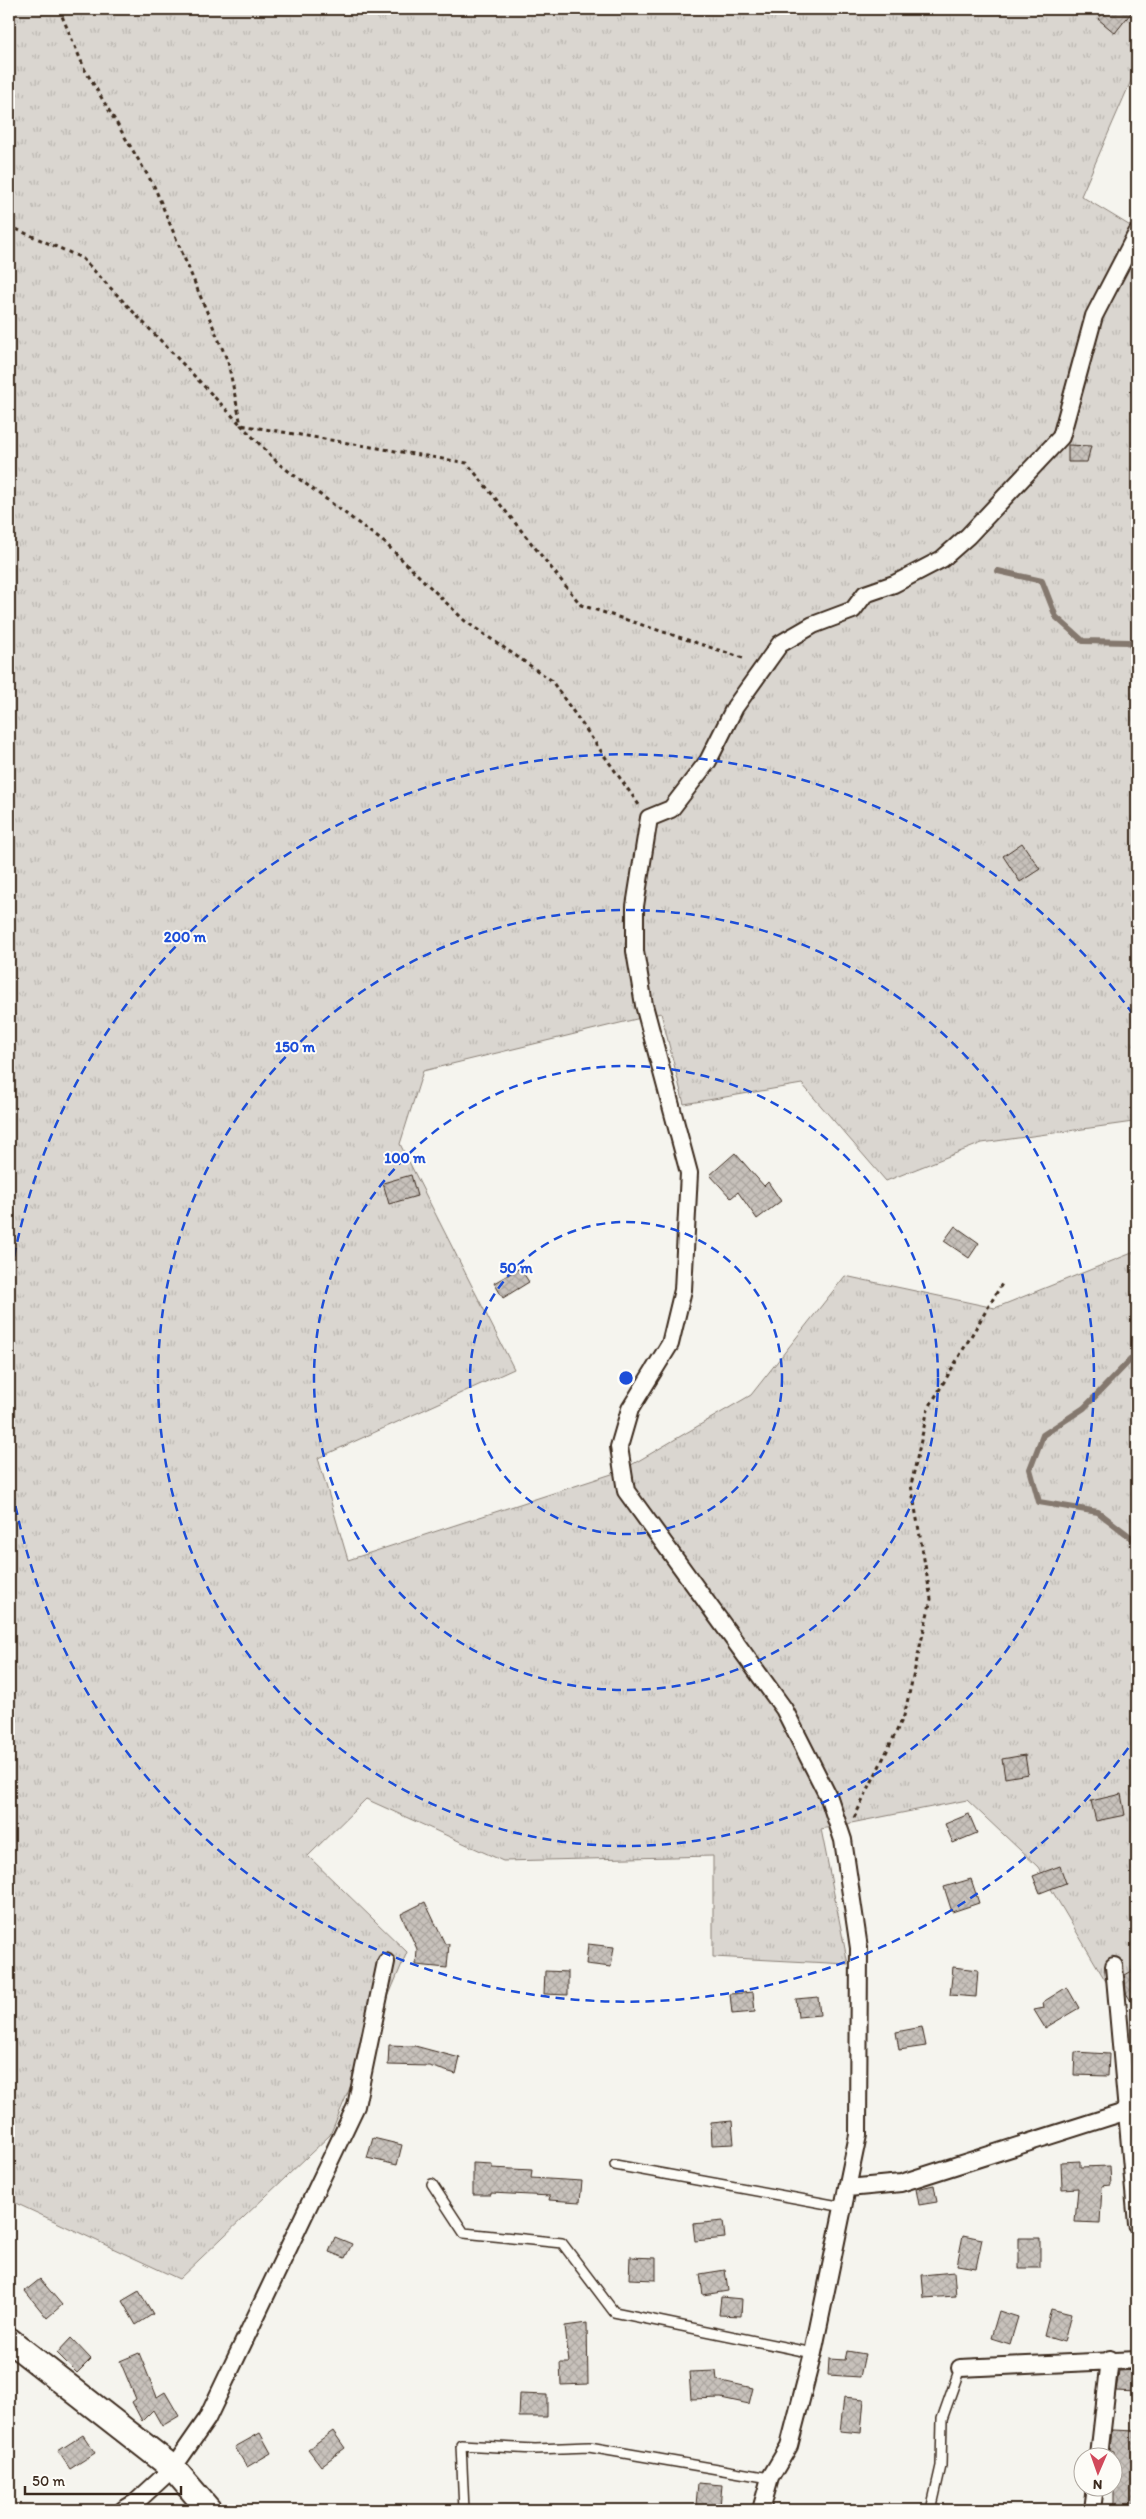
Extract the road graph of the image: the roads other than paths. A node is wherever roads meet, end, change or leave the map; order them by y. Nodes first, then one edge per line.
1 (1137, 233) edge
2 (386, 1962) dead end
3 (1114, 1966) dead end
4 (1133, 2109) edge
5 (616, 2165) dead end
6 (432, 2184) dead end
7 (848, 2188) junction
8 (844, 2207) junction
9 (1137, 2224) edge
10 (9, 2340) edge
11 (813, 2354) junction
12 (1110, 2359) junction
13 (1137, 2360) edge
14 (960, 2368) joint
15 (1100, 2446) edge
16 (173, 2468) junction
17 (770, 2478) junction
18 (1094, 2496) edge
19 (123, 2510) edge
20 (209, 2510) edge
21 (464, 2510) edge
22 (761, 2510) edge
23 (931, 2510) edge
24 (1092, 2510) edge

1 - 7 street
2 - 16 street
3 - 4 street
4 - 7 street
4 - 9 street
5 - 8 lane
6 - 11 lane
7 - 8 street
8 - 11 street
10 - 16 street
11 - 17 street
12 - 13 street
12 - 14 street
12 - 15 street
14 - 23 lane
16 - 19 street
16 - 20 street
17 - 21 lane
17 - 22 street
18 - 24 street

